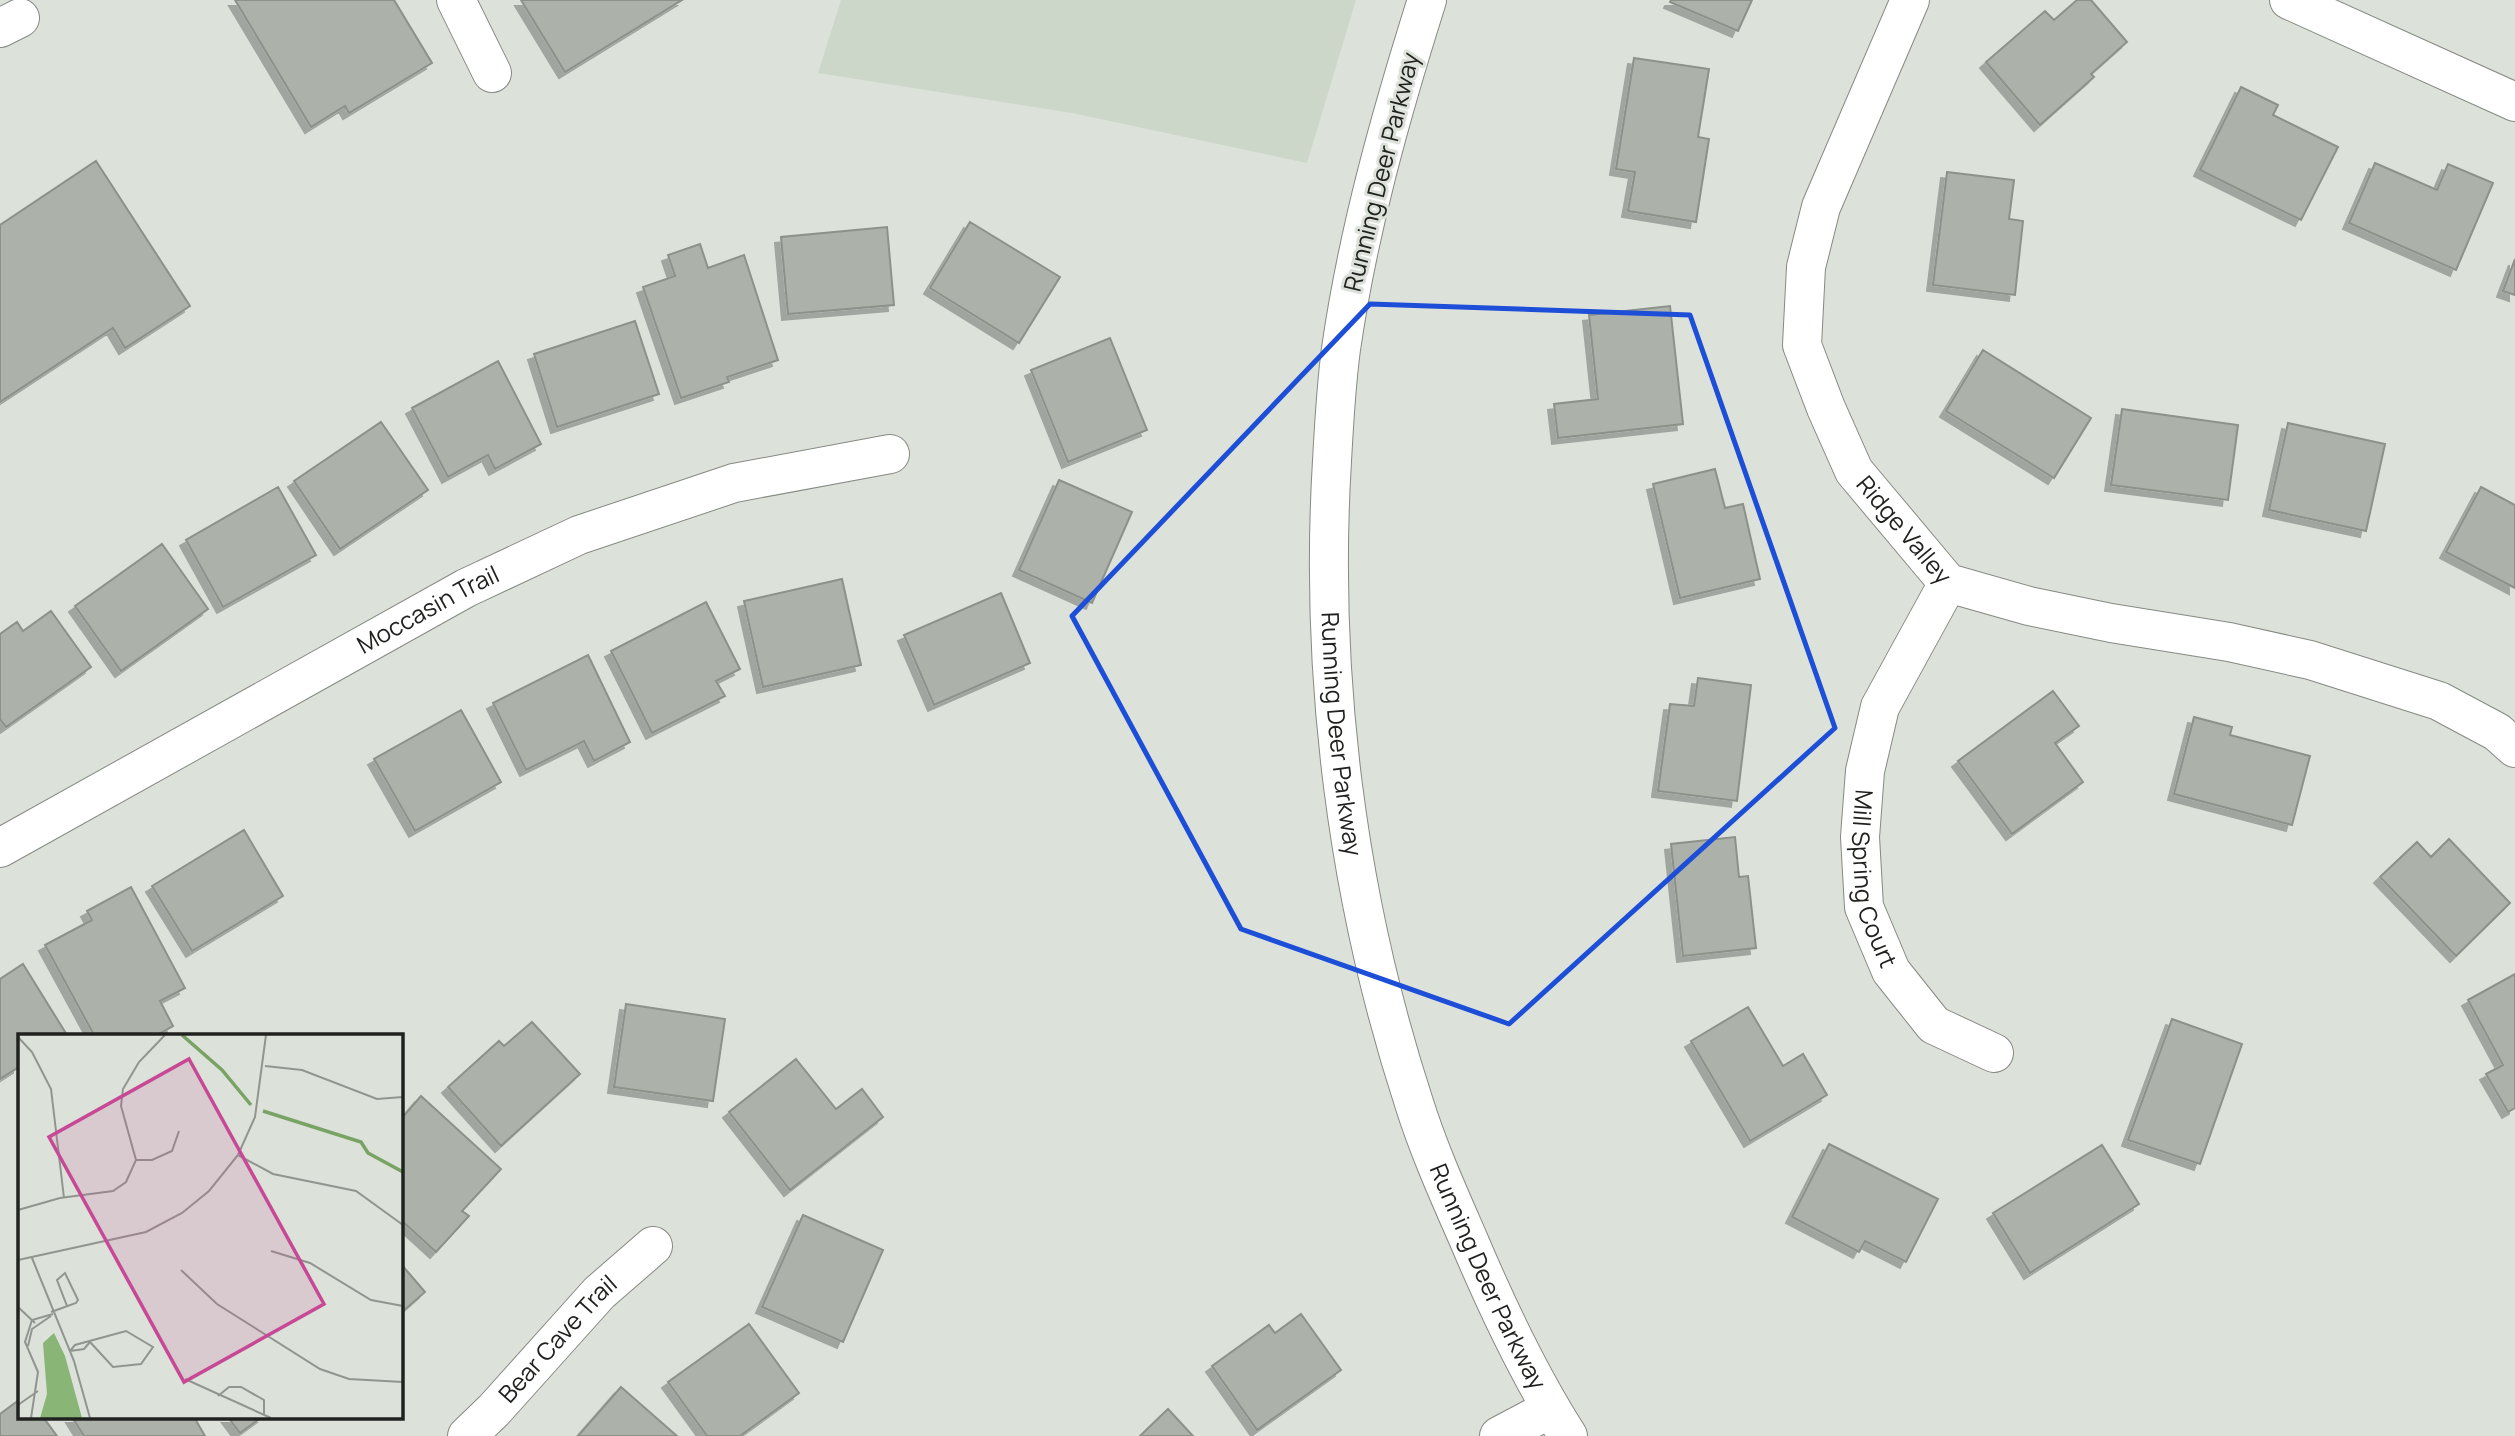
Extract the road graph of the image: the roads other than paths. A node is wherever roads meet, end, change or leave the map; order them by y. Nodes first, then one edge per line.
1 (456, 0) edge
2 (1427, 0) edge
3 (1910, 0) edge
4 (2289, 0) edge
5 (492, 73) dead end
6 (2515, 102) edge
7 (890, 454) dead end
8 (1948, 583) junction
9 (2515, 748) edge
10 (0, 848) edge
11 (1994, 1053) dead end
12 (653, 1246) dead end
13 (1559, 1423) edge
14 (467, 1436) edge
15 (1499, 1436) edge

1 - 5 street
2 - 13 street, Running Deer Parkway
3 - 8 street, Ridge Valley
4 - 6 street
7 - 10 street, Moccasin Trail
8 - 9 street, Ridge Valley
8 - 11 street, Mill Spring Court
12 - 14 street, Bear Cave Trail
13 - 15 street

